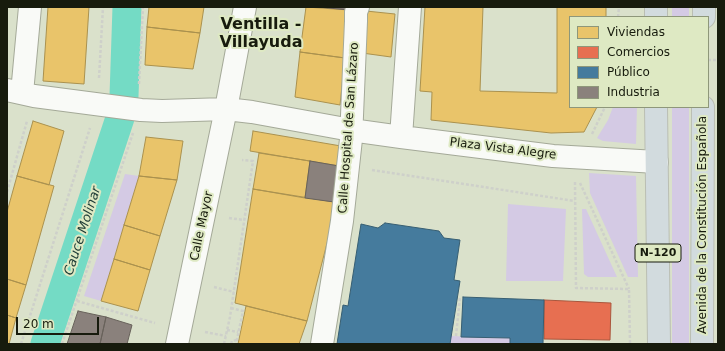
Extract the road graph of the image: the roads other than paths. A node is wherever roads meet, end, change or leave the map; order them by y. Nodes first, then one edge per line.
1 (30, 7) edge
2 (245, 7) edge
3 (358, 7) edge
4 (410, 7) edge
5 (16, 94) edge
6 (656, 108) edge
7 (703, 108) edge
8 (226, 109) junction
9 (351, 130) junction
10 (402, 137) junction
11 (656, 162) junction
12 (177, 344) edge
13 (322, 344) edge
14 (659, 344) edge
15 (702, 344) edge

1 - 5 street
2 - 8 street, Calle Mayor
3 - 9 street, Calle Hospital de San Lázaro
4 - 10 street
5 - 8 street
6 - 11 highway, N-120
7 - 15 highway, Avenida de la Constitución Española
8 - 9 street
8 - 12 street, Calle Mayor
9 - 10 street, Plaza Vista Alegre
9 - 13 street, Calle Hospital de San Lázaro
10 - 11 street, Plaza Vista Alegre
11 - 14 highway, N-120

